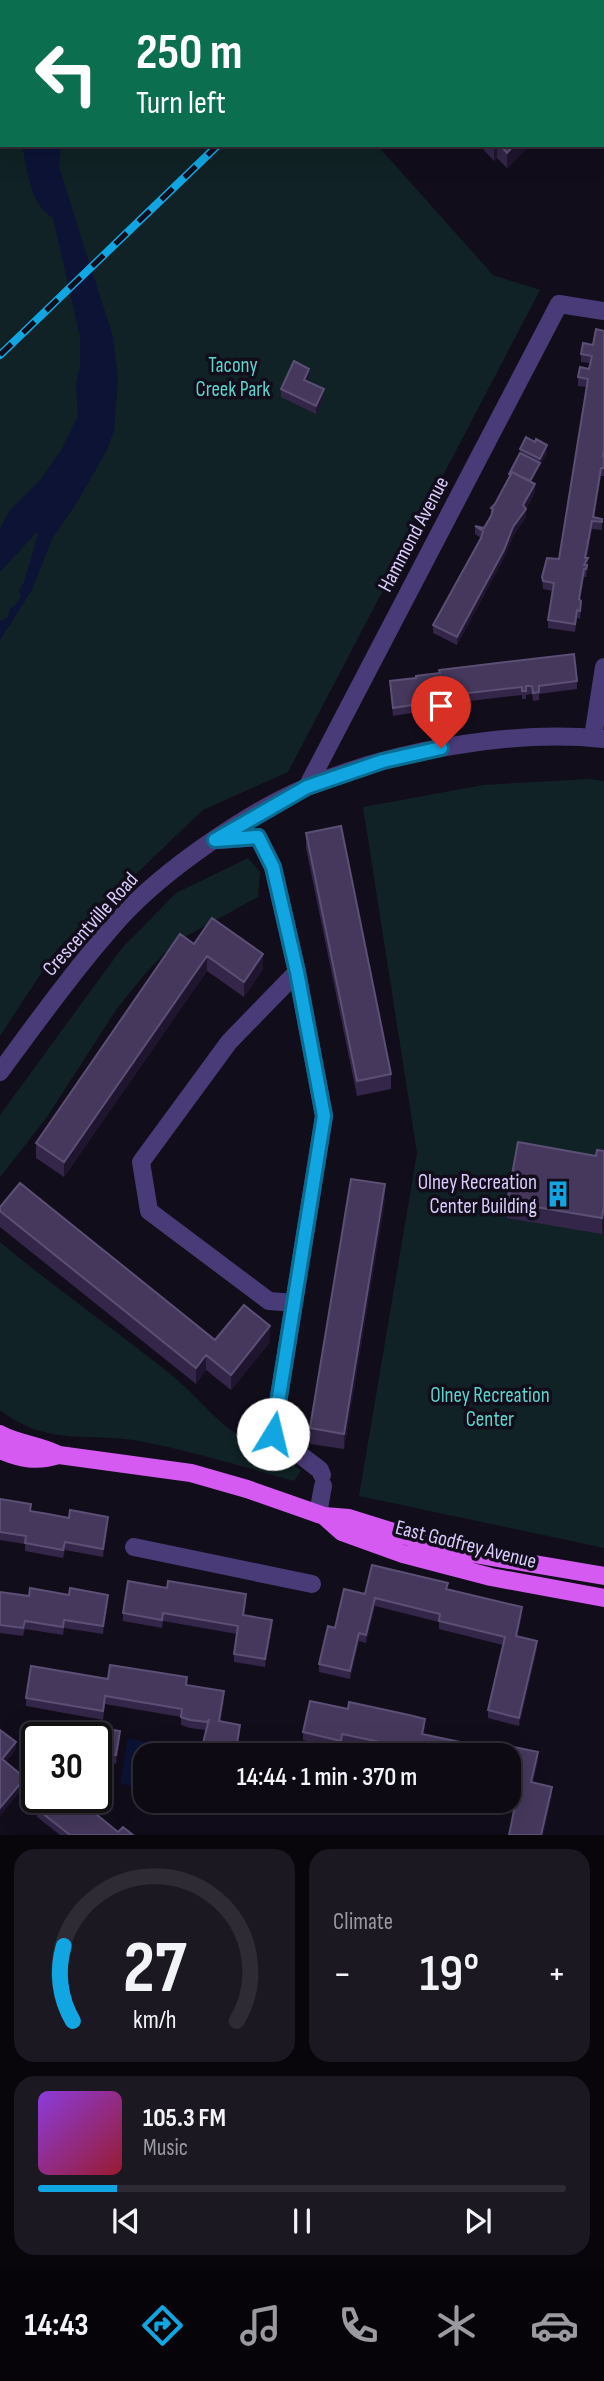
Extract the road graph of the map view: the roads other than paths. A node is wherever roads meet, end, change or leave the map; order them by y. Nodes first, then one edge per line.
1 (604, 311) edge
2 (604, 667) edge
3 (598, 738) edge
4 (307, 787) junction
5 (215, 840) junction
6 (297, 972) junction
7 (0, 1072) edge
8 (294, 1303) junction
9 (0, 1434) edge
10 (0, 1450) edge
11 (58, 1455) junction
12 (321, 1515) junction
13 (134, 1547) dead end
14 (604, 1576) edge
15 (312, 1584) dead end
16 (604, 1598) edge

1 - 4 street, Hammond Avenue
2 - 3 street
3 - 4 street, Crescentville Road
4 - 5 street, Crescentville Road
5 - 6 street
5 - 7 street, Crescentville Road
6 - 8 street
6 - 8 street
8 - 12 street
9 - 11 main road, East Godfrey Avenue
10 - 11 main road, East Godfrey Avenue
11 - 12 main road, East Godfrey Avenue
12 - 14 main road, East Godfrey Avenue
12 - 16 main road, East Godfrey Avenue
13 - 15 street

